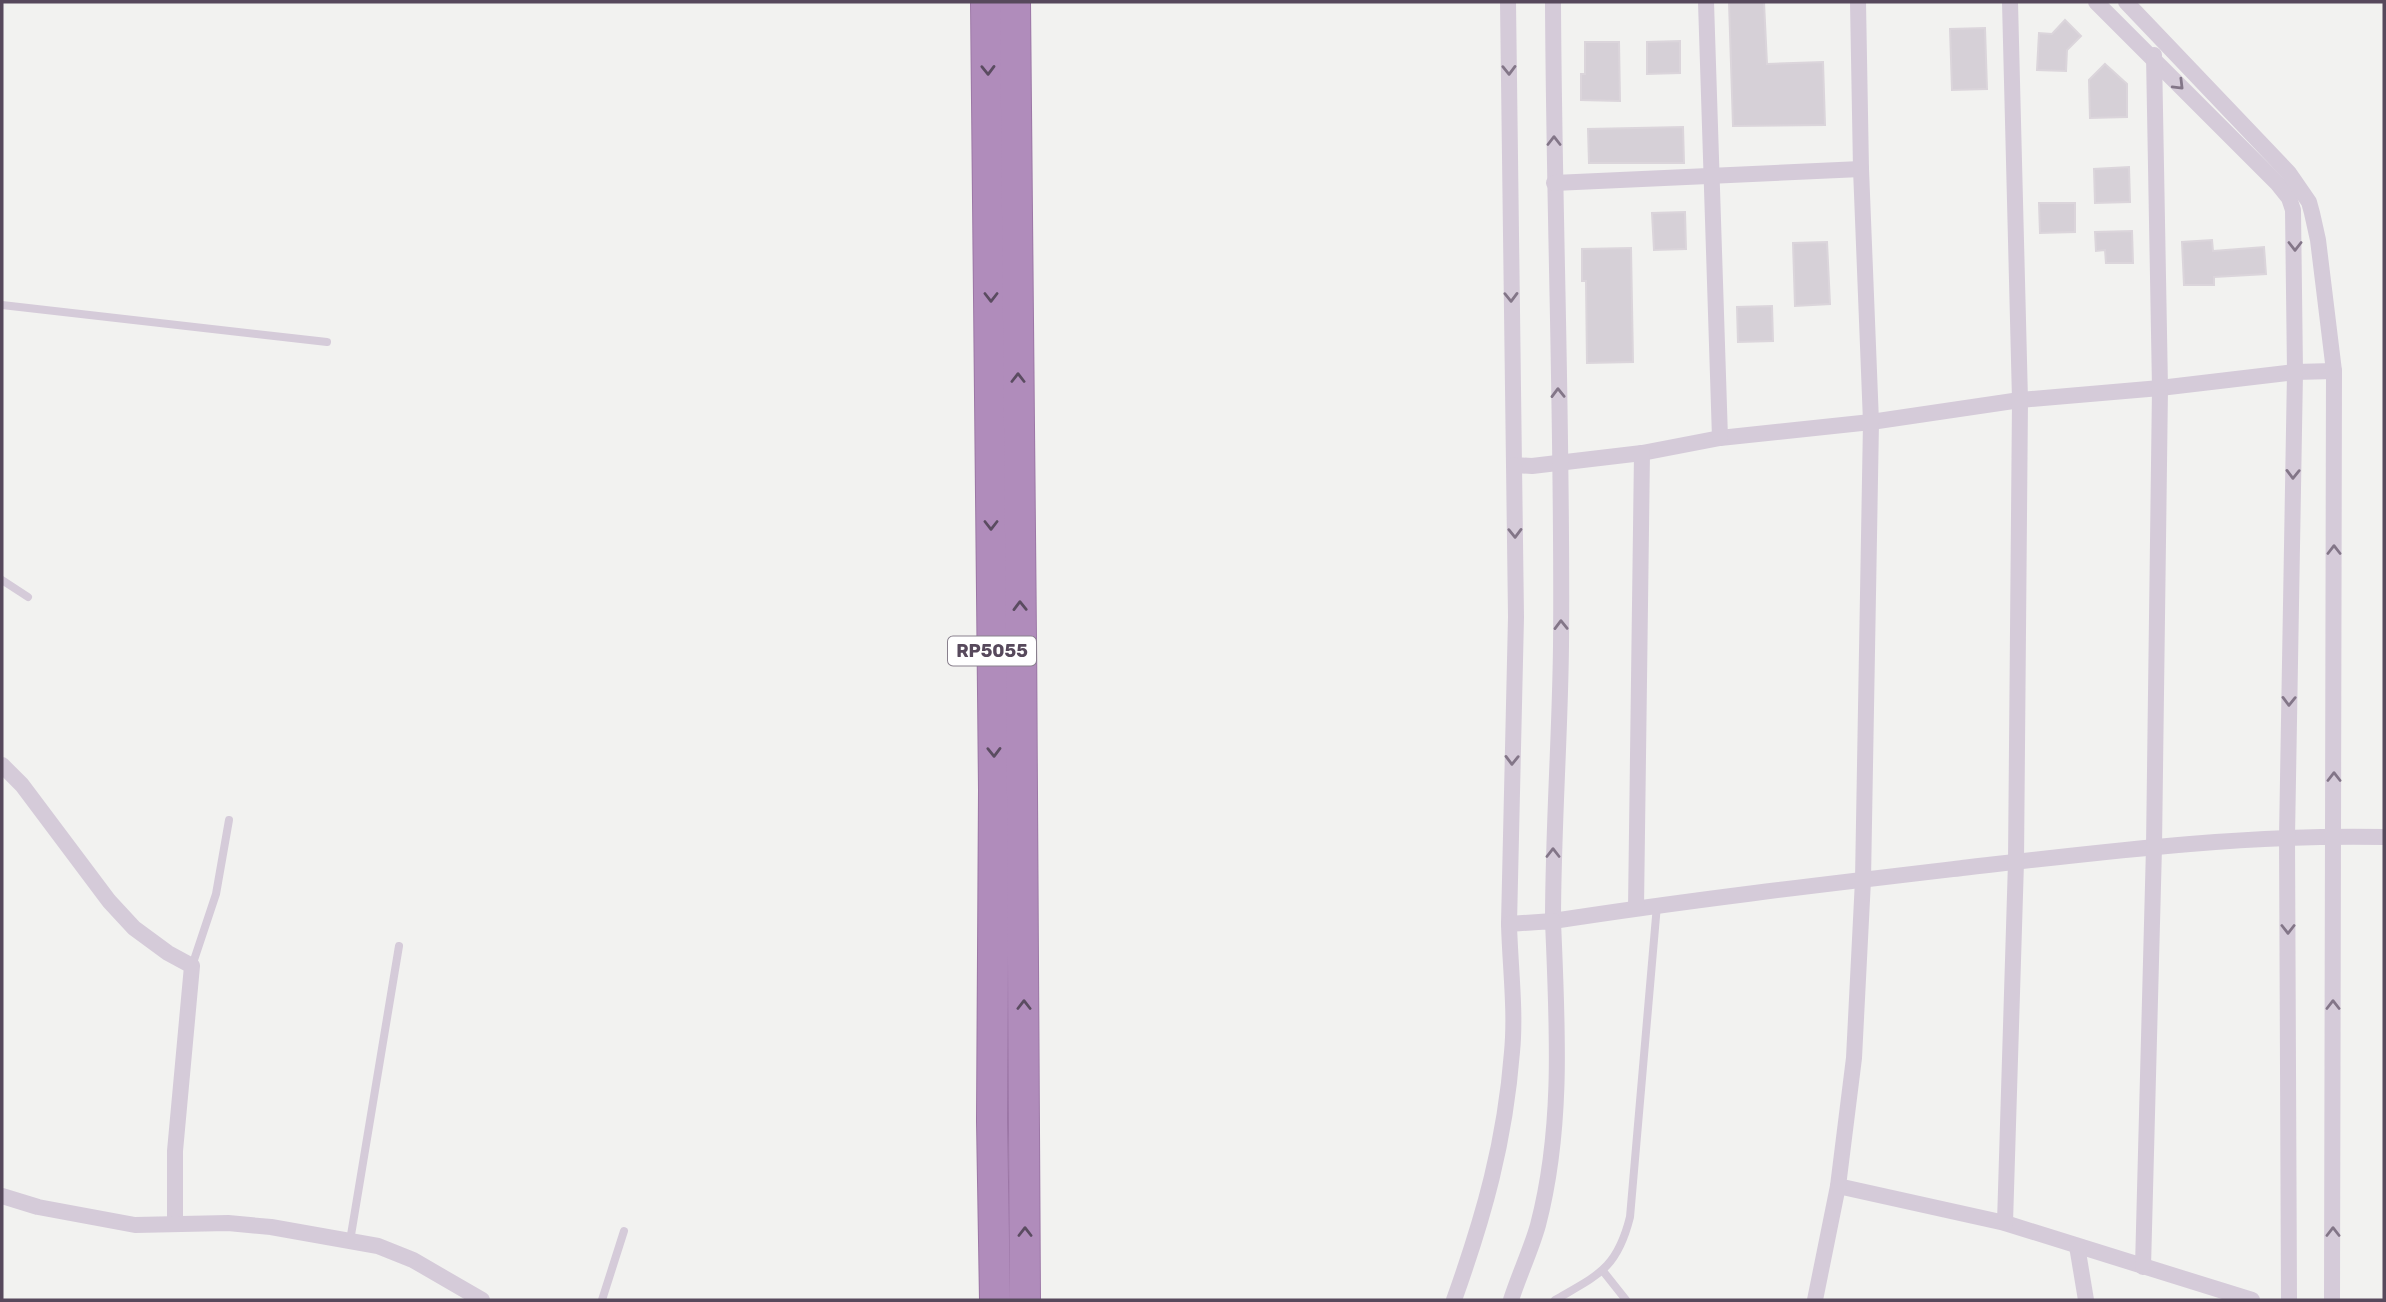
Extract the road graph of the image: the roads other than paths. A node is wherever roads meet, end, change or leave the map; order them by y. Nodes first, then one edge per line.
1 (986, 2) edge
2 (1015, 2) edge
3 (1508, 2) edge
4 (1553, 2) edge
5 (1706, 2) edge
6 (1858, 2) edge
7 (2010, 2) edge
8 (2096, 2) edge
9 (2126, 2) edge
10 (2153, 29) junction
11 (2154, 61) junction
12 (1861, 169) junction
13 (1710, 177) junction
14 (1554, 183) junction
15 (2, 305) edge
16 (327, 342) dead end
17 (2334, 371) junction
18 (2295, 372) junction
19 (2160, 388) junction
20 (2020, 400) junction
21 (1871, 422) junction
22 (1720, 438) junction
23 (1642, 453) junction
24 (1559, 461) junction
25 (1514, 465) junction
26 (2, 580) edge
27 (28, 597) dead end
28 (2, 765) edge
29 (229, 820) dead end
30 (2334, 836) junction
31 (2287, 837) junction
32 (2384, 837) edge
33 (2154, 847) junction
34 (2017, 862) junction
35 (1863, 880) junction
36 (1657, 905) junction
37 (1636, 908) junction
38 (1553, 921) junction
39 (1509, 924) junction
40 (399, 946) dead end
41 (192, 966) junction
42 (1838, 1186) junction
43 (2, 1196) edge
44 (2005, 1223) junction
45 (175, 1224) junction
46 (624, 1231) dead end
47 (350, 1241) junction
48 (2077, 1245) junction
49 (2143, 1267) junction
50 (1603, 1271) junction
51 (482, 1300) edge
52 (602, 1300) edge
53 (995, 1300) edge
54 (1025, 1300) edge
55 (1454, 1300) edge
56 (1511, 1300) edge
57 (1555, 1300) edge
58 (1626, 1300) edge
59 (1815, 1300) edge
60 (2086, 1300) edge
61 (2252, 1300) edge
62 (2289, 1300) edge
63 (2332, 1300) edge

1 -> 53 highway, RP5055
54 -> 2 highway, RP5055
3 -> 25 street
14 -> 4 street
5 - 13 street
6 - 12 street
7 - 20 street
8 - 11 street
9 - 10 street
10 - 11 street
10 - 17 street
11 -> 18 street
11 - 19 street
12 - 13 street
12 - 21 street
13 - 14 street
13 - 22 street
24 -> 14 street
15 - 16 lane
17 - 18 street
30 -> 17 street
18 - 19 street
18 -> 31 street
19 - 20 street
19 - 33 street
20 - 21 street
20 - 34 street
21 - 22 street
21 - 35 street
22 - 23 street
23 - 24 street
23 - 37 street
24 - 25 street
38 -> 24 street
25 -> 39 street
26 - 27 lane
28 - 41 street
29 - 41 lane
30 - 31 street
30 - 32 street
63 -> 30 street
31 - 33 street
31 -> 62 street
33 - 34 street
33 - 49 street
34 - 35 street
34 - 44 street
35 - 36 street
35 - 42 street
36 - 37 street
36 - 50 lane
37 - 38 street
38 - 39 street
38 - 56 street
39 - 55 street
40 - 47 lane
41 - 45 street
42 - 44 street
42 - 59 street
43 - 45 street
44 - 48 street
45 - 47 street
46 - 52 lane
47 - 51 street
48 - 49 street
48 - 60 street
49 - 61 street
50 - 57 lane
50 - 58 lane

